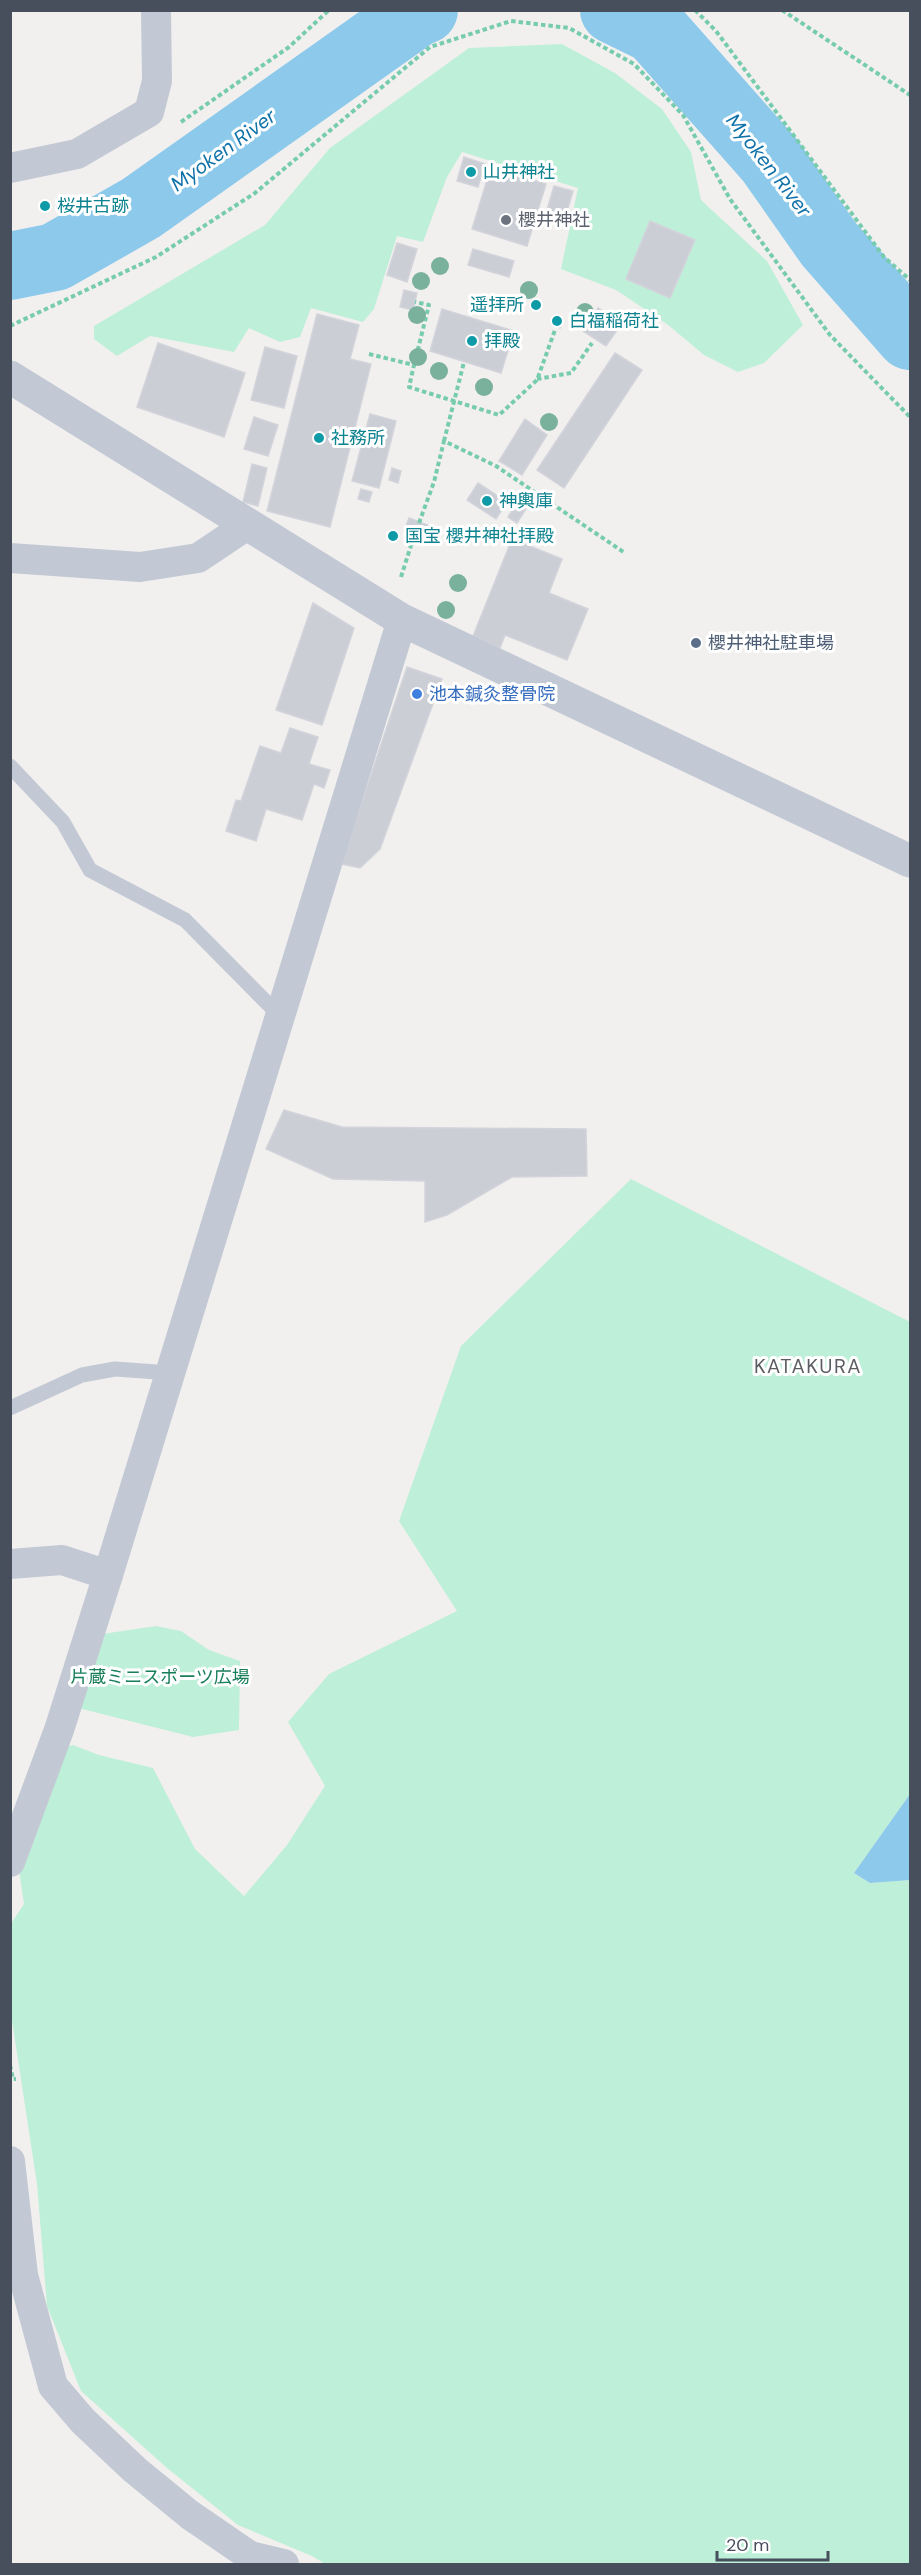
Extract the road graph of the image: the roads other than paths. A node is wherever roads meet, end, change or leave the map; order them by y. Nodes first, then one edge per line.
1 (156, 10) edge
2 (10, 168) edge
3 (10, 377) edge
4 (249, 524) junction
5 (10, 558) edge
6 (402, 620) junction
7 (10, 765) edge
8 (910, 861) edge
9 (281, 1017) junction
10 (171, 1373) junction
11 (10, 1408) edge
12 (10, 1564) edge
13 (108, 1575) junction
14 (10, 1862) edge
15 (10, 2161) edge
16 (284, 2565) edge

1 - 2 street
3 - 4 street
4 - 5 street
4 - 6 street
6 - 8 street
6 - 9 street
7 - 9 lane
9 - 10 street
10 - 11 lane
10 - 13 street
12 - 13 street
13 - 14 street
15 - 16 street

